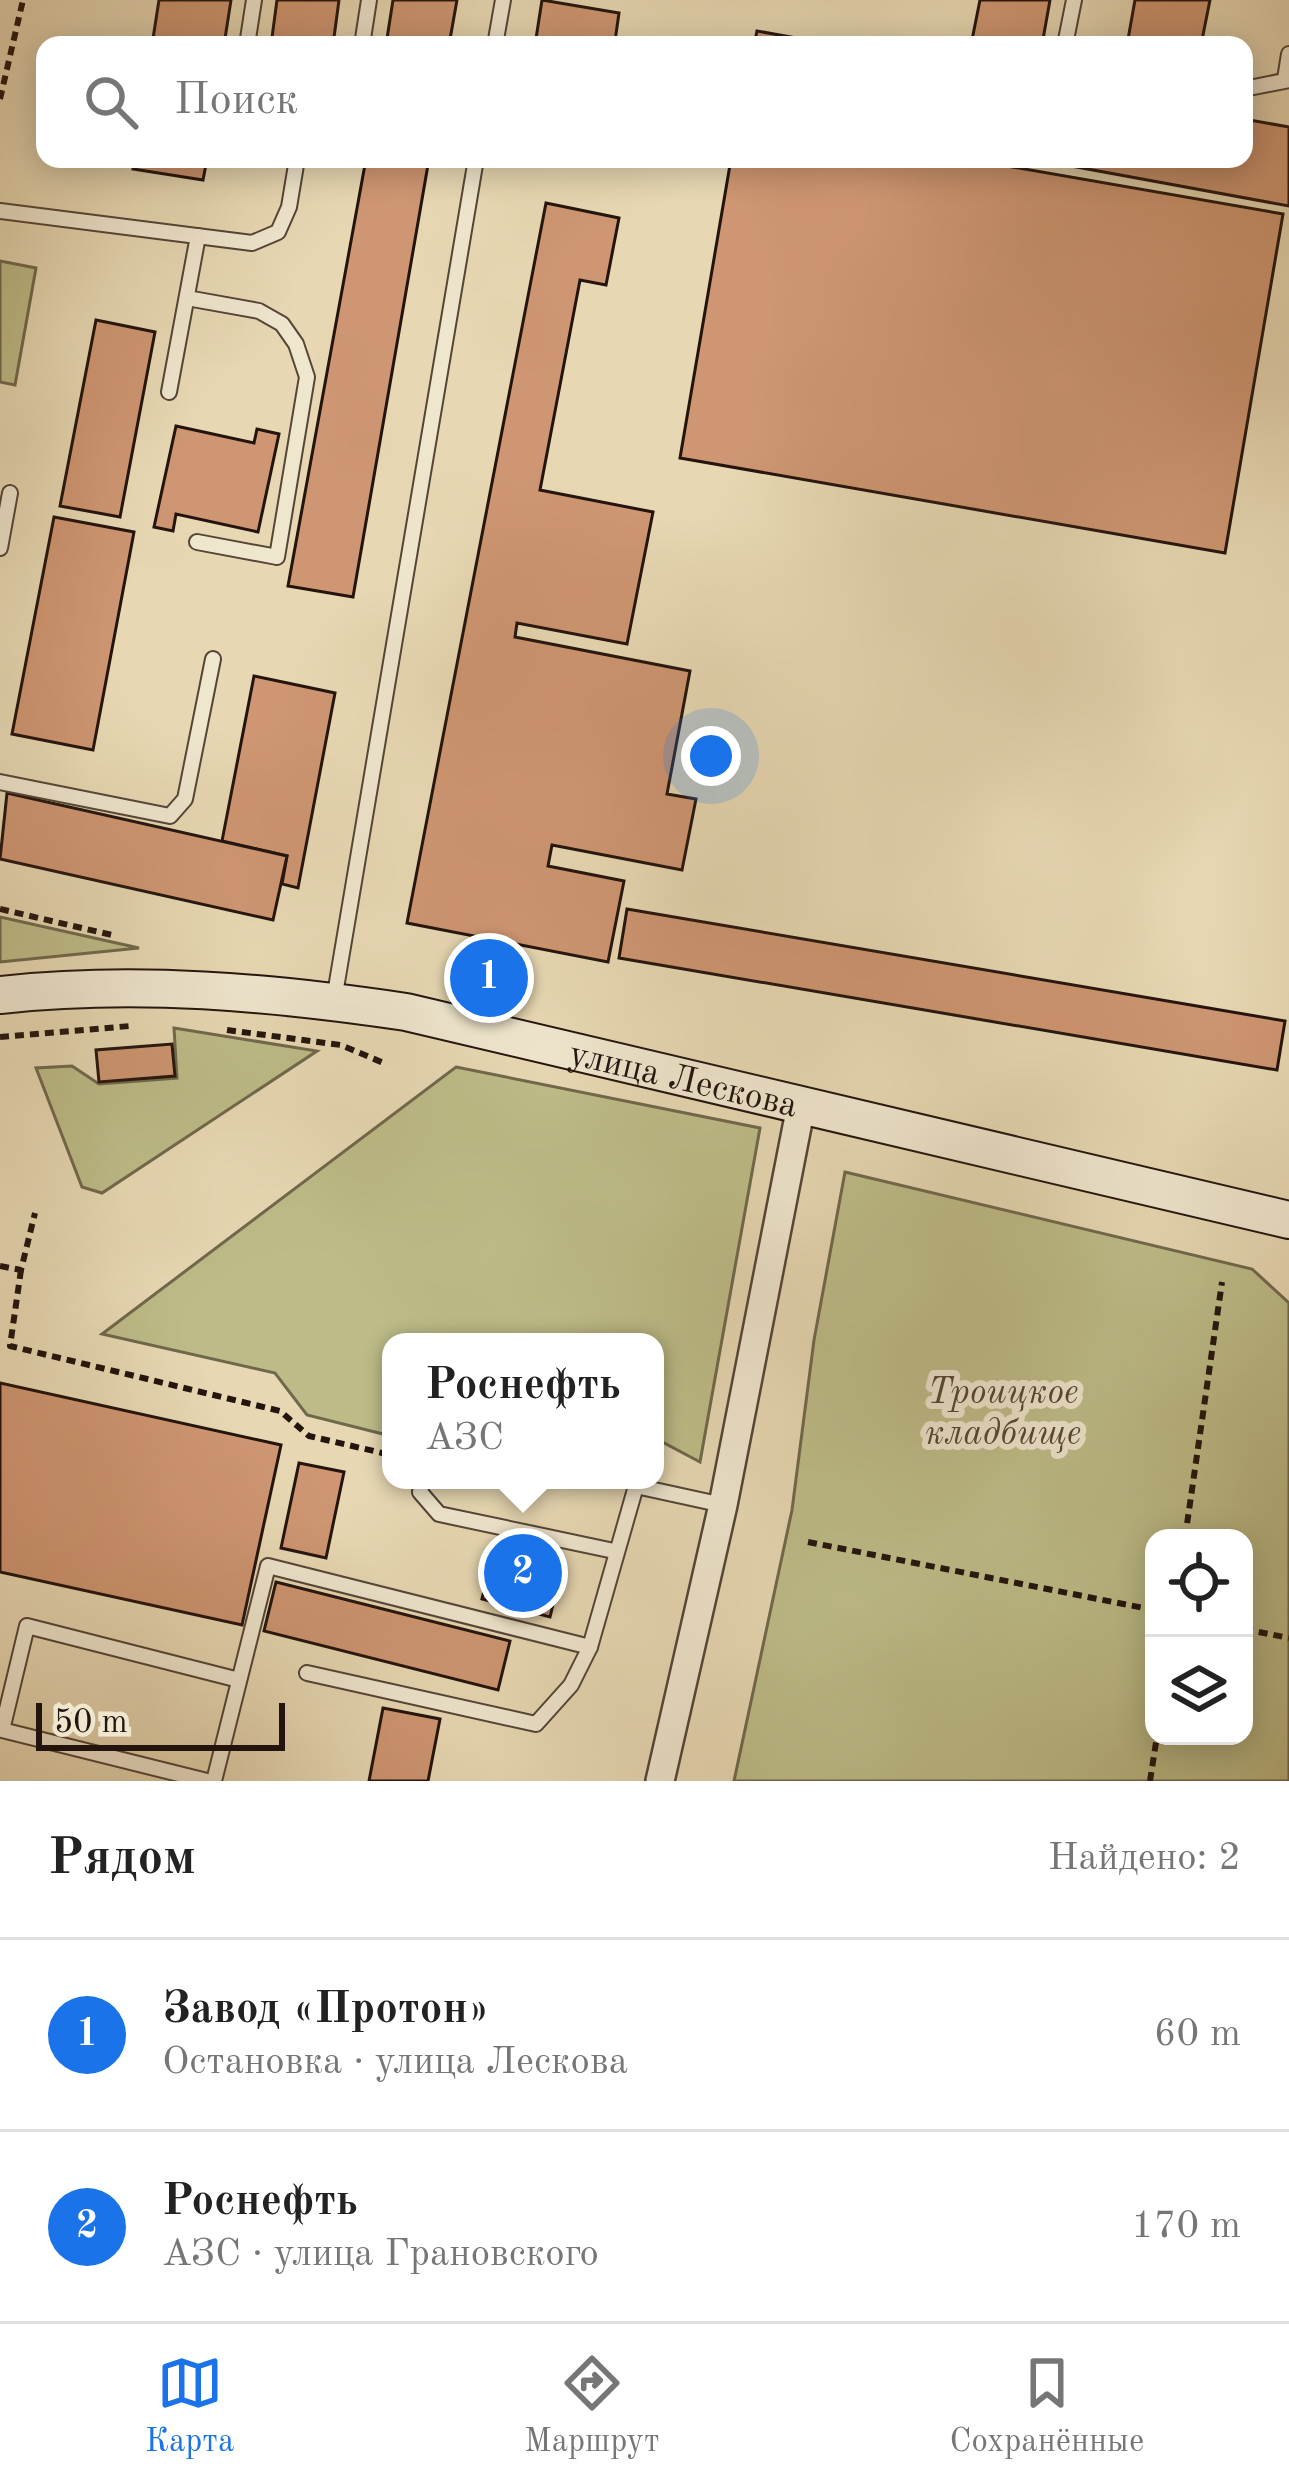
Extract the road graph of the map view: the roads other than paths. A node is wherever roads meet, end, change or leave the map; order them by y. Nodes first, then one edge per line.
1 (254, 0) edge
2 (369, 0) edge
3 (503, 0) edge
4 (1074, 0) edge
5 (248, 36) edge
6 (363, 36) edge
7 (497, 36) edge
8 (1067, 36) edge
9 (1289, 54) edge
10 (1287, 80) edge
11 (1253, 87) edge
12 (296, 168) edge
13 (474, 168) edge
14 (0, 211) edge
15 (198, 236) junction
16 (187, 298) junction
17 (169, 392) dead end
18 (10, 493) dead end
19 (196, 542) dead end
20 (0, 548) edge
21 (213, 659) dead end
22 (0, 782) edge
23 (0, 994) edge
24 (334, 1001) junction
25 (801, 1106) junction
26 (1289, 1220) edge
27 (421, 1489) edge
28 (630, 1489) edge
29 (657, 1489) edge
30 (723, 1505) junction
31 (614, 1551) junction
32 (590, 1647) junction
33 (307, 1673) dead end
34 (239, 1680) junction
35 (211, 1781) edge
36 (660, 1781) edge

1 - 5 lane
2 - 6 lane
3 - 7 lane
4 - 8 lane
9 - 10 lane
10 - 11 lane
12 - 15 lane
13 - 24 lane
14 - 15 lane
15 - 16 lane
16 - 17 lane
16 - 19 lane
18 - 20 lane
21 - 22 lane
23 - 24 main road, улица Лескова
24 - 25 main road, улица Лескова
25 - 26 main road, улица Лескова
25 - 30 street
27 - 31 lane
28 - 31 lane
29 - 30 lane
30 - 36 street
31 - 32 lane
32 - 33 lane
32 - 34 lane
34 - 35 lane
34 - 35 lane

